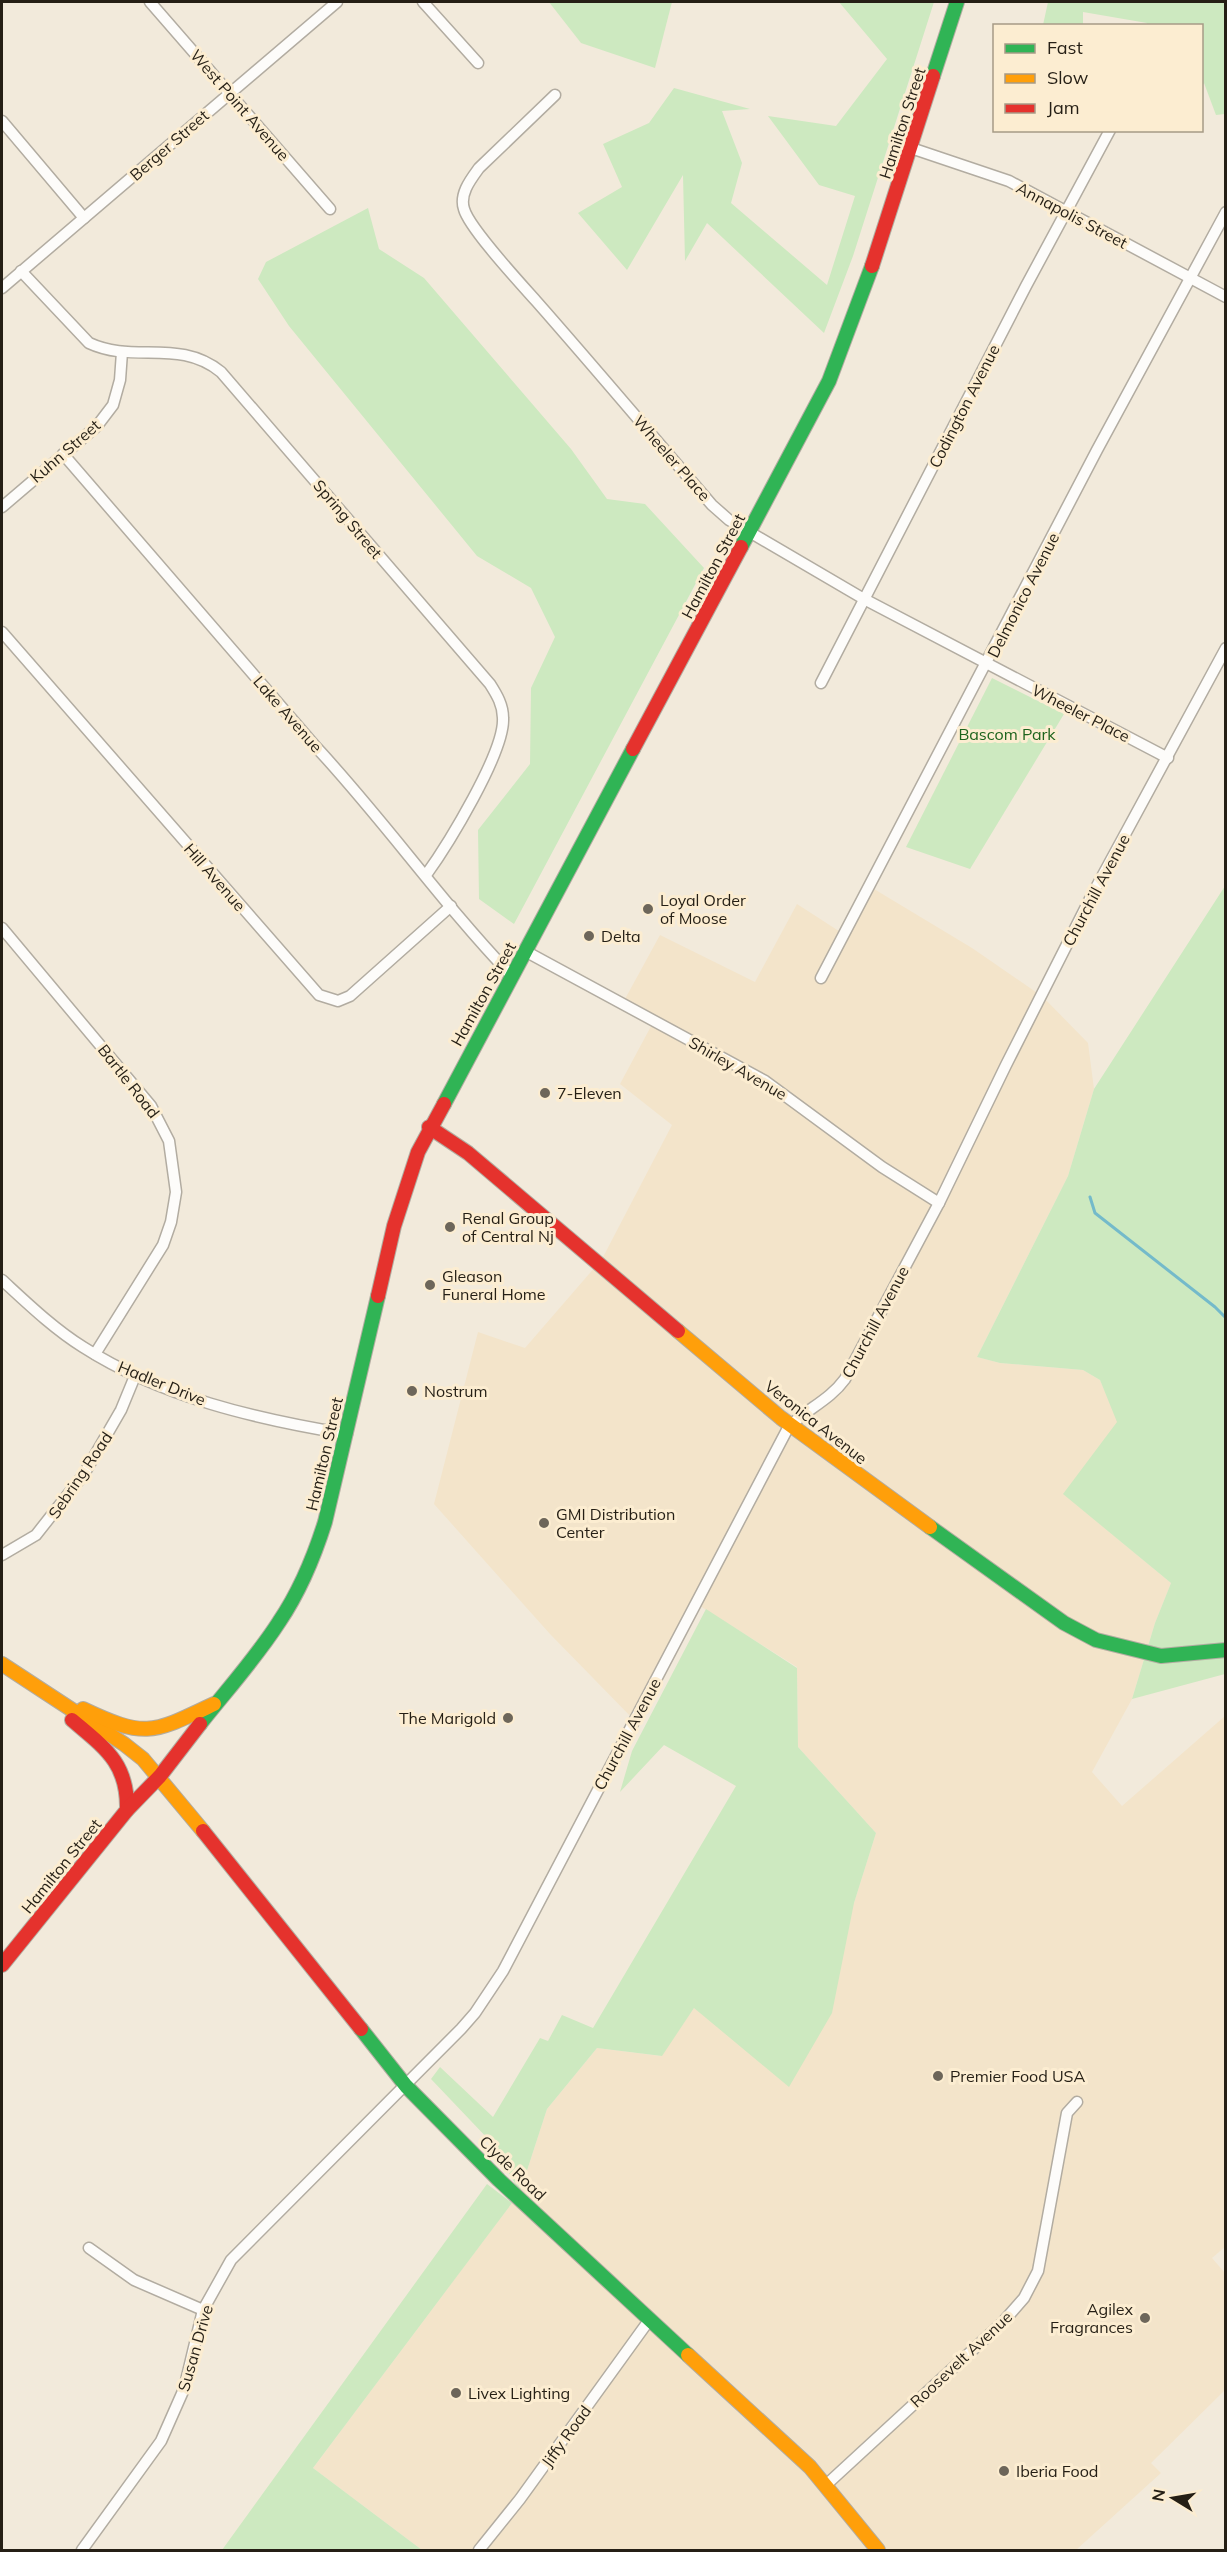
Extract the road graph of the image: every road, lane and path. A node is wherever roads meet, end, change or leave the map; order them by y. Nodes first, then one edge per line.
1 (150, 2) edge
2 (337, 2) edge
3 (423, 2) edge
4 (957, 2) edge
5 (478, 63) dead end
6 (230, 92) junction
7 (555, 95) dead end
8 (2, 121) edge
9 (1109, 132) edge
10 (911, 148) junction
11 (330, 209) dead end
12 (1067, 212) junction
13 (1226, 212) edge
14 (84, 218) junction
15 (21, 271) junction
16 (1191, 279) junction
17 (2, 288) edge
18 (1226, 297) edge
19 (122, 352) junction
20 (63, 454) junction
21 (2, 507) edge
22 (750, 533) junction
23 (864, 599) junction
24 (2, 632) edge
25 (1226, 648) edge
26 (987, 664) junction
27 (821, 683) dead end
28 (1168, 758) junction
29 (426, 875) junction
30 (451, 906) junction
31 (2, 928) edge
32 (525, 951) junction
33 (511, 975) junction
34 (821, 978) dead end
35 (429, 1127) junction
36 (939, 1203) junction
37 (2, 1280) edge
38 (95, 1354) junction
39 (135, 1376) junction
40 (791, 1425) junction
41 (347, 1434) junction
42 (2, 1555) edge
43 (1226, 1650) edge
44 (2, 1664) edge
45 (36, 1688) junction
46 (217, 1702) junction
47 (160, 1776) junction
48 (127, 1810) junction
49 (2, 1965) edge
50 (406, 2086) junction
51 (1077, 2102) dead end
52 (89, 2248) dead end
53 (203, 2310) junction
54 (650, 2319) junction
55 (826, 2485) junction
56 (82, 2550) edge
57 (479, 2550) edge
58 (878, 2550) edge

1 - 6 street, West Point Avenue
2 - 6 street, Berger Street
3 - 5 street
4 - 10 street, Hamilton Street
6 - 11 street, West Point Avenue
6 - 14 street, Berger Street
7 - 22 street, Wheeler Place
8 - 14 street
9 - 12 street, Codington Avenue
10 - 12 street, Annapolis Street
10 - 22 street, Hamilton Street
12 - 16 street, Annapolis Street
12 - 23 street, Codington Avenue
13 - 16 street, Delmonico Avenue
14 - 15 street, Berger Street
15 - 17 street, Berger Street
15 - 19 street, Spring Street
16 - 18 street, Annapolis Street
16 - 26 street, Delmonico Avenue
19 - 20 street, Kuhn Street
19 - 29 street, Spring Street
20 - 21 street, Kuhn Street
20 - 29 street, Lake Avenue
22 - 23 street, Wheeler Place
22 - 32 street, Hamilton Street
23 - 26 street, Wheeler Place
23 - 27 street, Codington Avenue
24 - 30 street, Hill Avenue
25 - 28 street, Churchill Avenue
26 - 28 street, Wheeler Place
26 - 34 street, Delmonico Avenue
28 - 36 street, Churchill Avenue
29 - 30 street, Lake Avenue
30 - 33 street, Lake Avenue
31 - 38 street, Bartle Road
32 - 33 street, Hamilton Street
32 - 36 street, Shirley Avenue
33 - 35 street, Hamilton Street
35 - 40 street, Veronica Avenue
35 - 41 street, Hamilton Street
36 - 40 street, Churchill Avenue
37 - 38 street, Hadler Drive
38 - 39 street, Hadler Drive
39 - 41 street, Hadler Drive
39 - 42 street, Sebring Road
40 - 43 street, Veronica Avenue
40 - 50 street, Churchill Avenue
41 - 46 street, Hamilton Street
44 - 45 street
45 - 46 street
45 - 47 street, Clyde Road
45 - 48 street
46 - 47 street, Hamilton Street
47 - 48 street, Hamilton Street
47 - 50 street, Clyde Road
48 - 49 street, Hamilton Street
50 - 53 street, Susan Drive
50 - 54 street, Clyde Road
51 - 55 street, Roosevelt Avenue
52 - 53 street
53 - 56 street, Susan Drive
54 - 55 street, Clyde Road
54 - 57 street, Jiffy Road
55 - 58 street, Clyde Road

